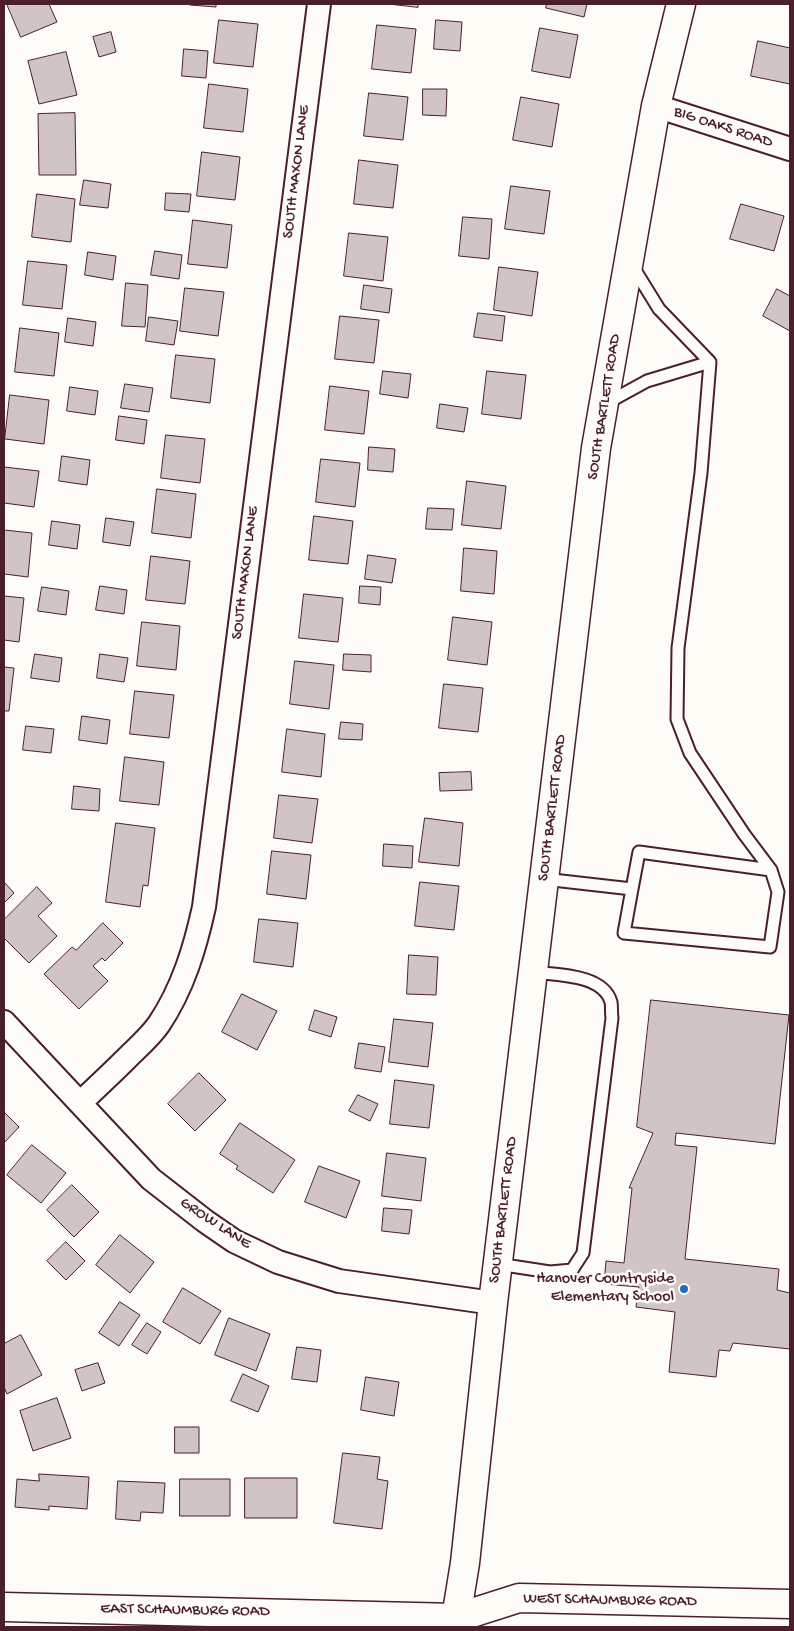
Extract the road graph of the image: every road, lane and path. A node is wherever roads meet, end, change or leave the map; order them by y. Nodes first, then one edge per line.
1 (318, 4) edge
2 (681, 4) edge
3 (656, 106) junction
4 (790, 149) edge
5 (629, 261) junction
6 (710, 362) junction
7 (604, 404) junction
8 (771, 870) junction
9 (544, 880) junction
10 (632, 889) junction
11 (533, 972) junction
12 (4, 1022) edge
13 (80, 1103) junction
14 (498, 1264) junction
15 (493, 1303) junction
16 (790, 1604) edge
17 (4, 1607) edge
18 (467, 1622) edge

1 - 13 street, SOUTH MAXON LANE
2 - 3 main road, SOUTH BARTLETT ROAD
3 - 4 street, BIG OAKS ROAD
3 - 5 main road, SOUTH BARTLETT ROAD
5 - 6 lane
5 - 7 main road, SOUTH BARTLETT ROAD
6 - 7 lane
6 - 8 lane
7 - 9 main road, SOUTH BARTLETT ROAD
8 - 10 lane
8 - 10 lane
9 - 10 lane
9 - 11 main road, SOUTH BARTLETT ROAD
11 - 14 main road, SOUTH BARTLETT ROAD
11 - 14 lane
12 - 13 street, GROW LANE
13 - 15 street, GROW LANE
14 - 15 main road, SOUTH BARTLETT ROAD
15 - 18 main road, SOUTH BARTLETT ROAD
16 - 18 main road, WEST SCHAUMBURG ROAD
17 - 18 main road, EAST SCHAUMBURG ROAD

